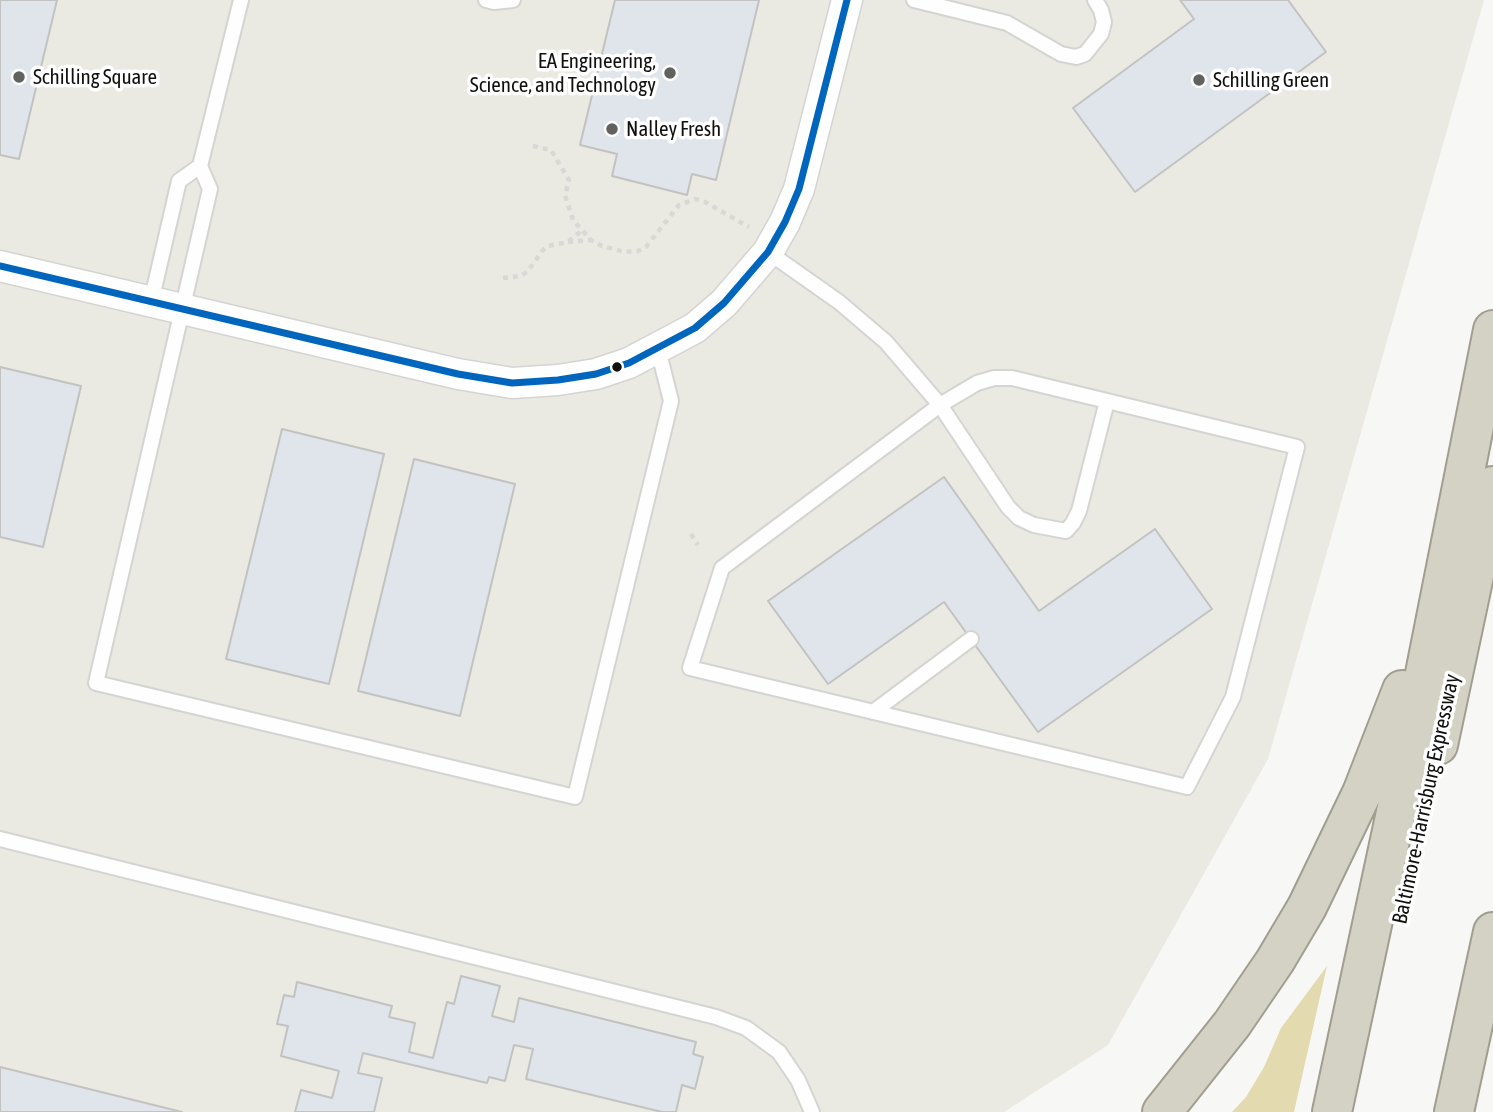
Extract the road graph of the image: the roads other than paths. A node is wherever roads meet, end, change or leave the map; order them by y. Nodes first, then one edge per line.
1 (241, 0) edge
2 (486, 0) edge
3 (513, 0) edge
4 (847, 0) edge
5 (914, 0) edge
6 (1095, 0) edge
7 (200, 166) junction
8 (768, 252) junction
9 (0, 266) edge
10 (151, 302) junction
11 (182, 310) junction
12 (1493, 330) edge
13 (657, 349) junction
14 (1107, 401) junction
15 (940, 405) junction
16 (1472, 427) junction
17 (1493, 486) edge
18 (971, 639) dead end
19 (873, 712) junction
20 (0, 839) edge
21 (1493, 932) edge
22 (812, 1112) edge
23 (1162, 1112) edge
24 (1332, 1112) edge
25 (1359, 1112) edge
26 (1454, 1112) edge

1 - 7 lane
2 - 3 lane
4 - 8 street
5 - 6 lane
7 - 10 lane
7 - 11 lane
8 - 13 street
8 - 15 lane
9 - 10 street
10 - 11 street
11 - 13 street
11 - 13 lane
12 - 16 highway
14 - 15 lane
14 - 15 lane
14 - 19 lane
15 - 19 lane
16 - 23 highway
16 - 24 highway
17 - 25 highway, Baltimore-Harrisburg Expressway
18 - 19 lane
20 - 22 lane
21 - 26 highway

